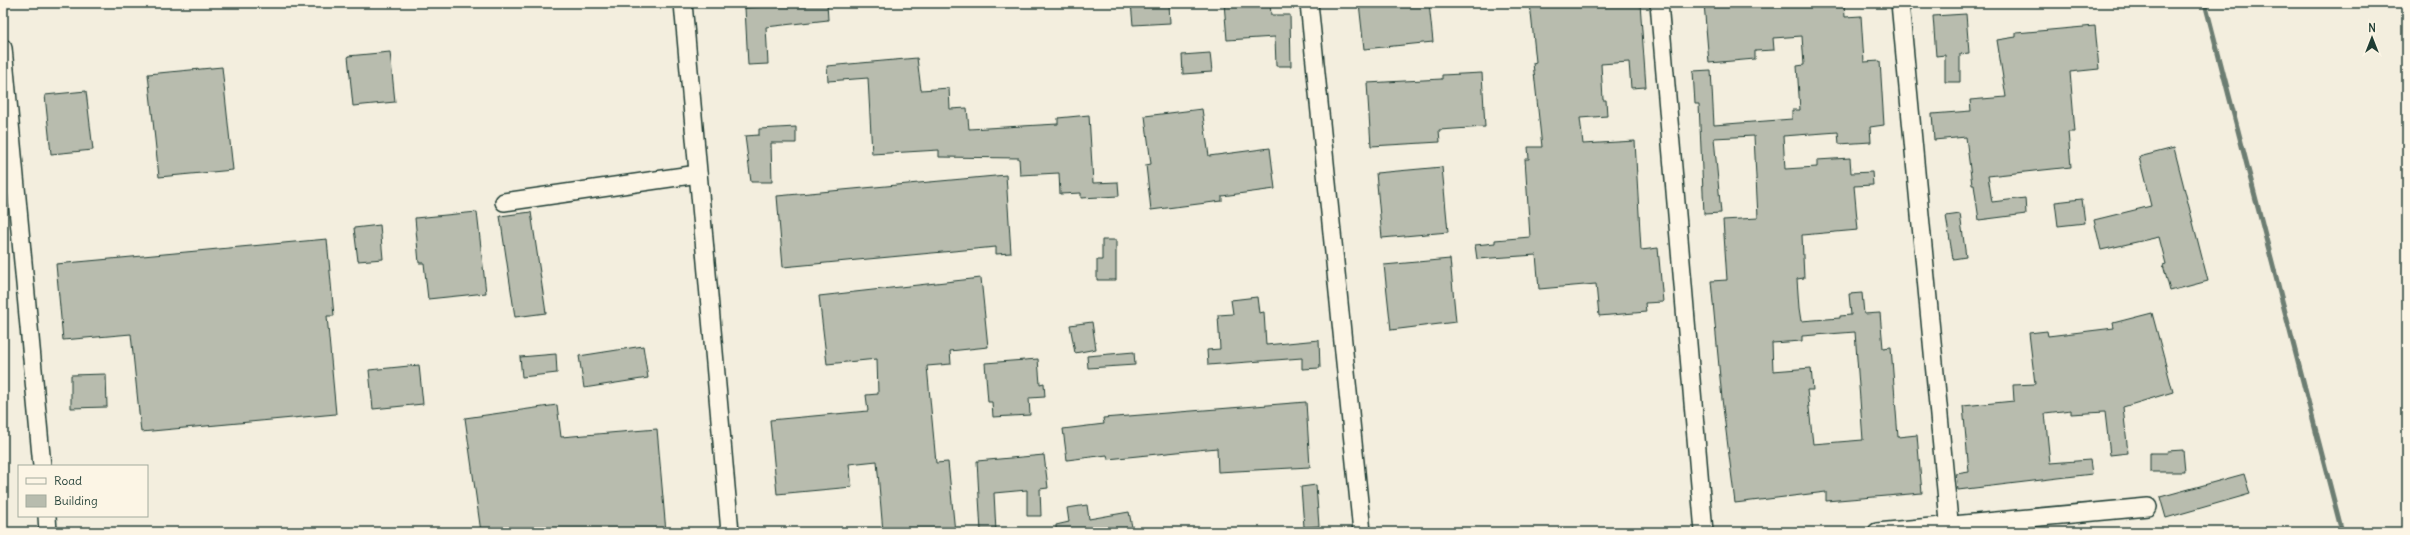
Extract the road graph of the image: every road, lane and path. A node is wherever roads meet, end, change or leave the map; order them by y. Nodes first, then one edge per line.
1 (683, 3) edge
2 (1309, 3) edge
3 (1658, 3) edge
4 (1900, 3) edge
5 (3, 48) edge
6 (698, 174) junction
7 (504, 202) dead end
8 (42, 465) edge
9 (2148, 507) dead end
10 (47, 517) edge
11 (1950, 529) edge
12 (48, 532) edge
13 (730, 532) edge
14 (1362, 532) edge
15 (1704, 532) edge
16 (1877, 532) edge

1 - 6 street
2 - 14 street
3 - 15 street
4 - 11 street
5 - 8 street
6 - 7 street
6 - 13 street
9 - 11 street
10 - 12 street
11 - 16 street

